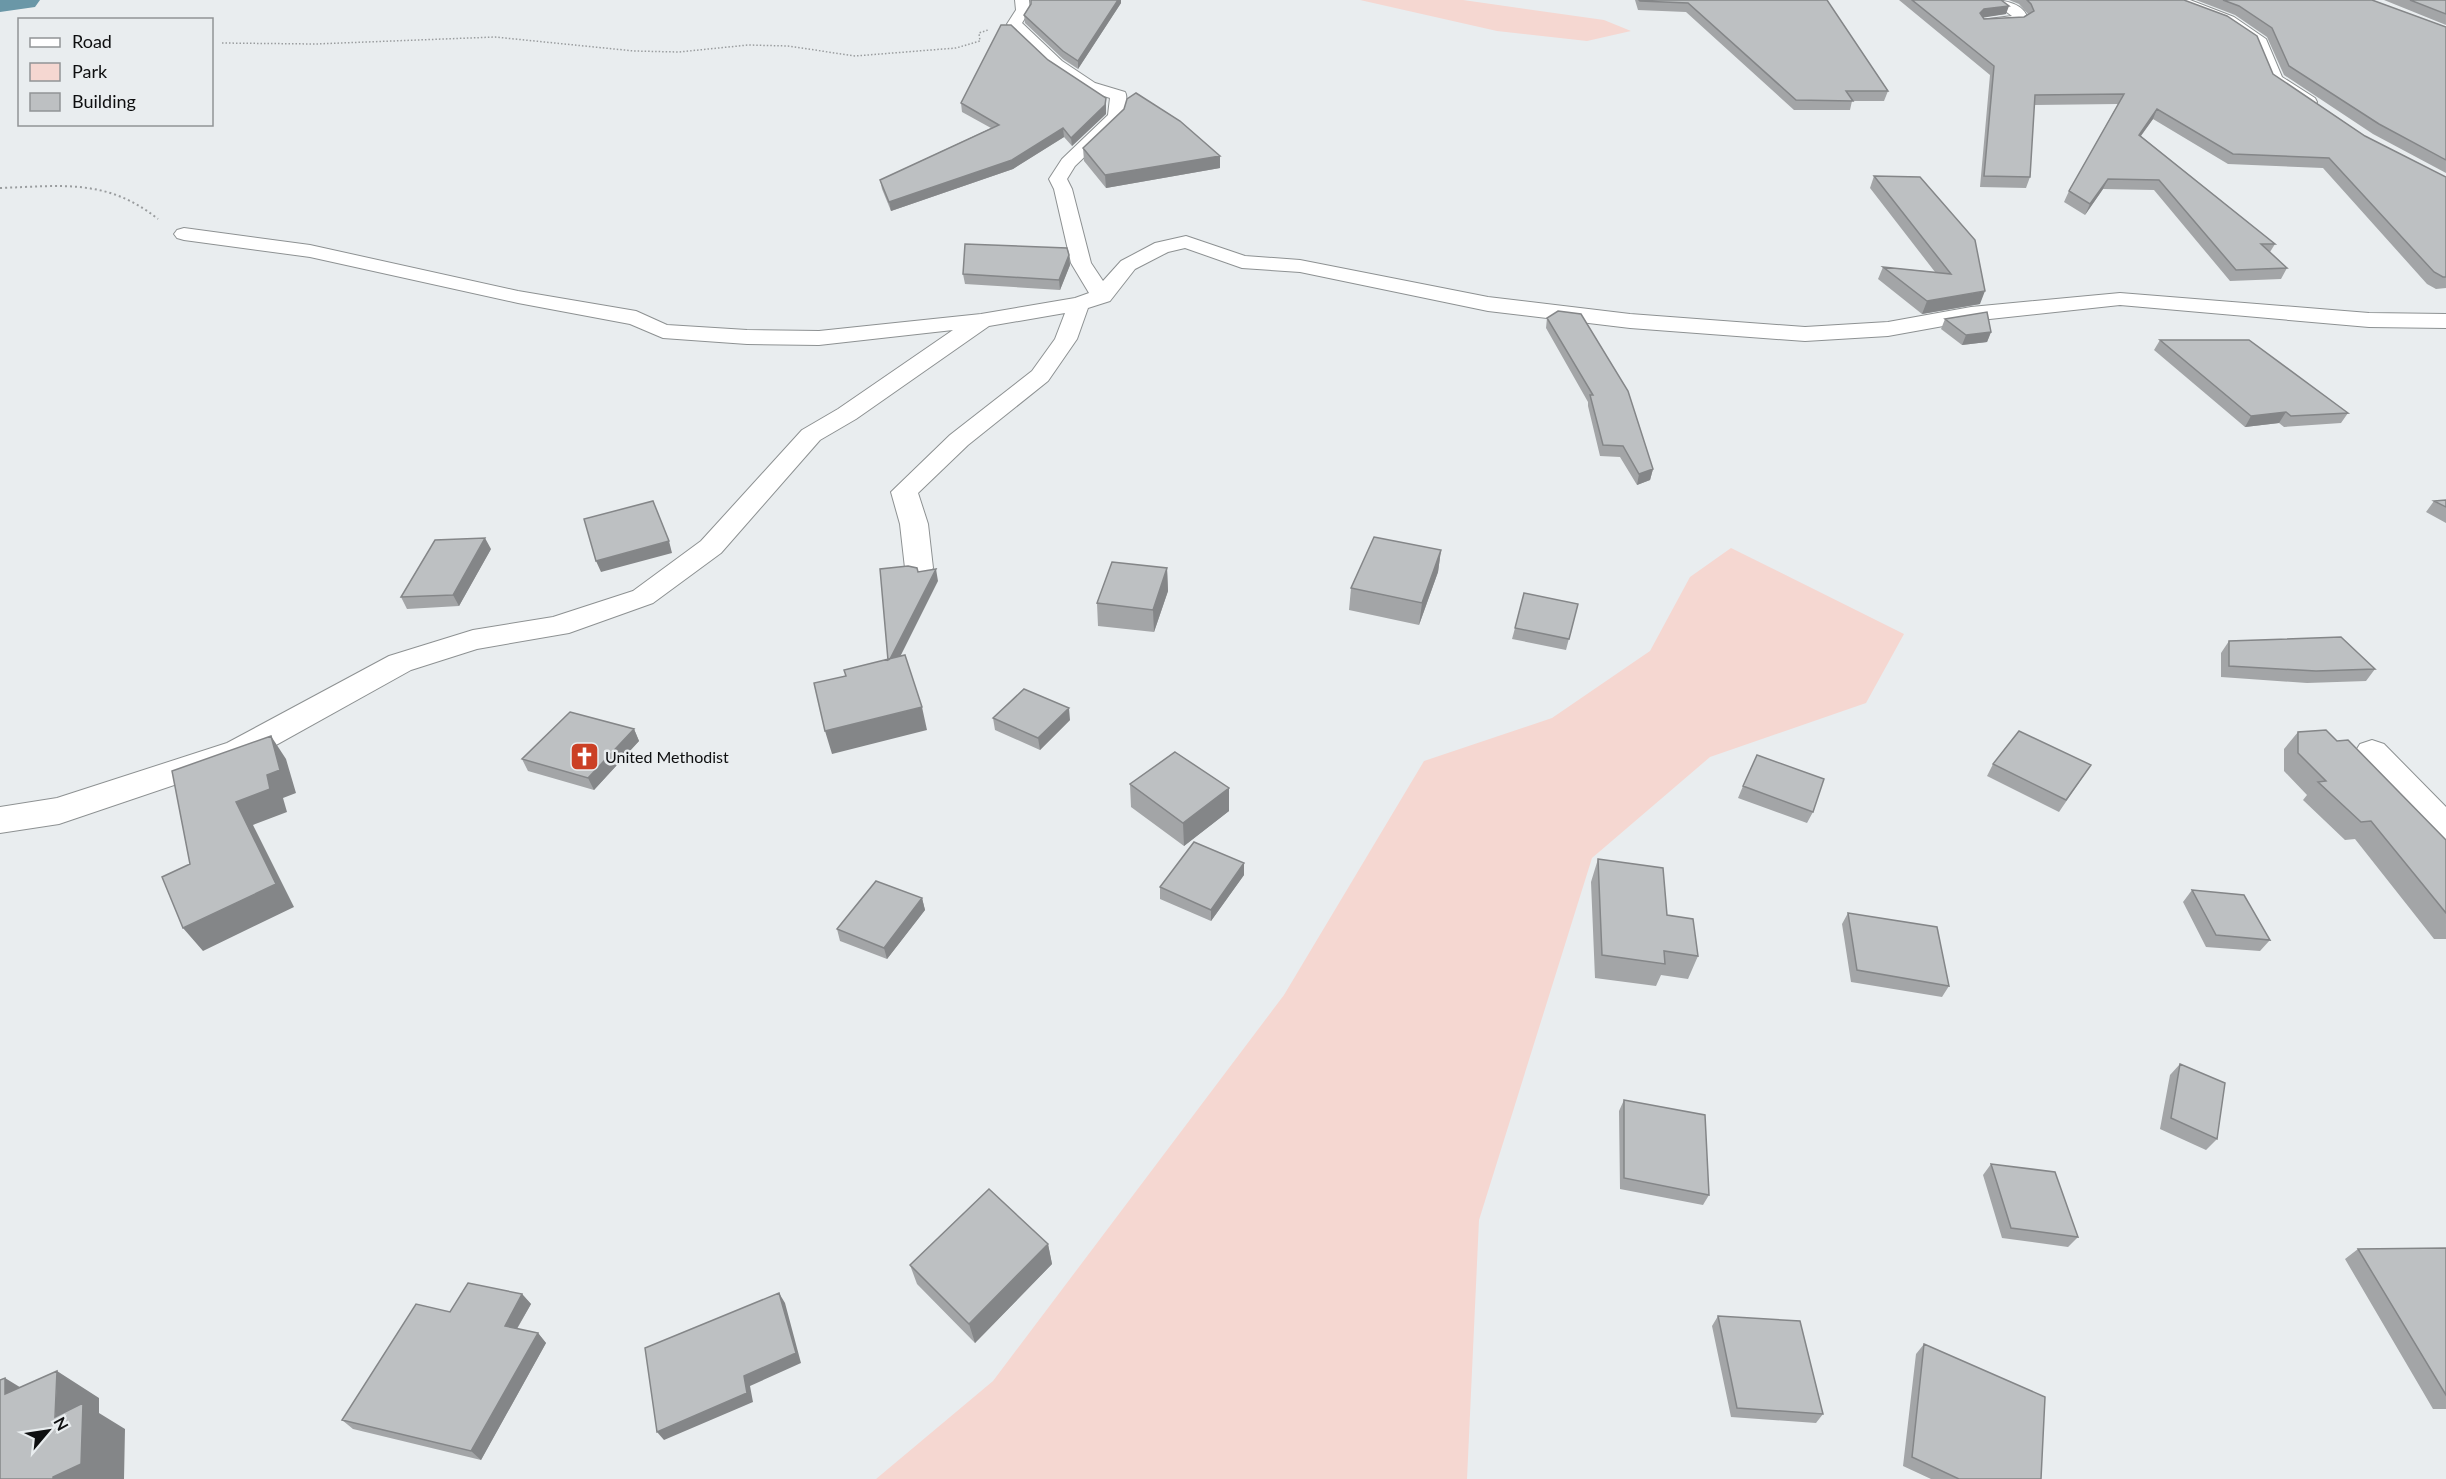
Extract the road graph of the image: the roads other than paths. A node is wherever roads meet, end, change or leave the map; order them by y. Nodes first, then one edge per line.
1 (1997, 0) edge
2 (2177, 0) edge
3 (1020, 8) edge
4 (1986, 23) edge
5 (2320, 110) edge
6 (184, 234) road end
7 (1091, 300) junction
8 (982, 320) junction
9 (2446, 321) edge
10 (919, 568) edge
11 (2372, 752) dead end
12 (0, 820) edge
13 (2446, 829) edge

1 - 4 street
2 - 5 street
3 - 7 street
6 - 8 street
7 - 8 street
7 - 9 street
7 - 10 street
8 - 12 street
11 - 13 street

